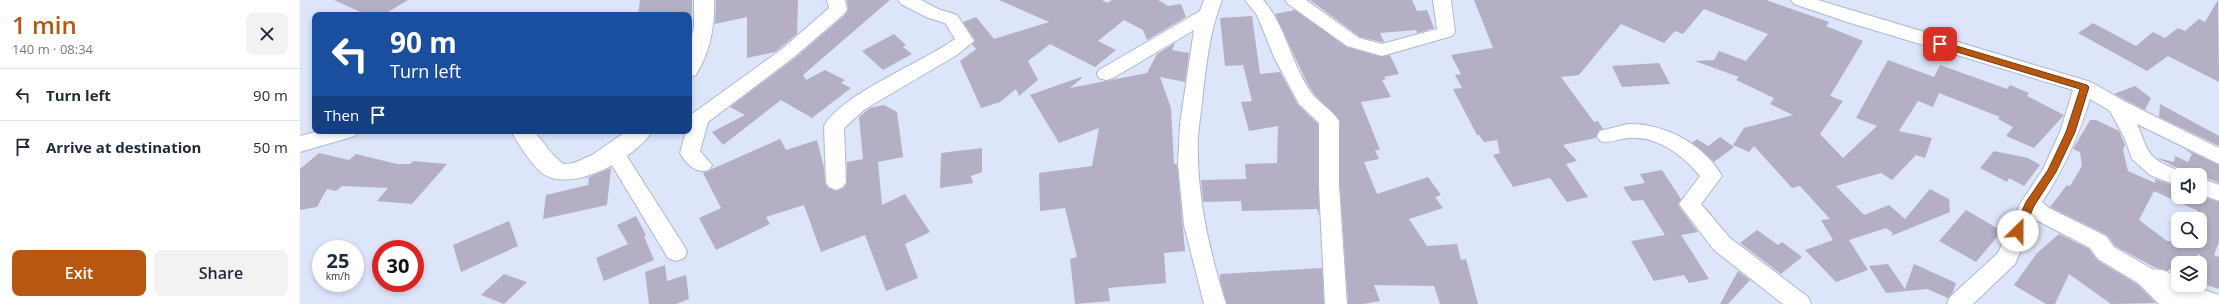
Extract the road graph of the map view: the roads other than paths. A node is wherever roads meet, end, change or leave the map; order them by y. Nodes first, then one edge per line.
1 (704, 0) edge
2 (836, 0) edge
3 (907, 0) edge
4 (1254, 0) edge
5 (1294, 0) edge
6 (1442, 0) edge
7 (1800, 0) edge
8 (1210, 7) edge
9 (692, 66) edge
10 (1106, 74) dead end
11 (2084, 87) junction
12 (2117, 106) junction
13 (336, 134) edge
14 (524, 134) edge
15 (638, 134) edge
16 (1607, 136) dead end
17 (300, 144) edge
18 (614, 152) junction
19 (2219, 157) edge
20 (702, 165) dead end
21 (2171, 175) edge
22 (836, 182) dead end
23 (2207, 188) edge
24 (2219, 192) edge
25 (2030, 204) junction
26 (2098, 242) junction
27 (676, 252) dead end
28 (1215, 304) edge
29 (1336, 304) edge
30 (1800, 304) edge
31 (1958, 304) edge
32 (2174, 304) edge
33 (2219, 304) edge

1 - 9 street
2 - 20 street
3 - 22 street
4 - 29 street
5 - 6 street
7 - 11 street
8 - 10 street
8 - 28 street
11 - 12 street
11 - 25 street
12 - 19 street
12 - 21 street
13 - 17 street
14 - 18 street
15 - 18 street
16 - 30 street
18 - 27 street
23 - 24 street
25 - 26 street
25 - 31 street
26 - 32 street
26 - 33 street

